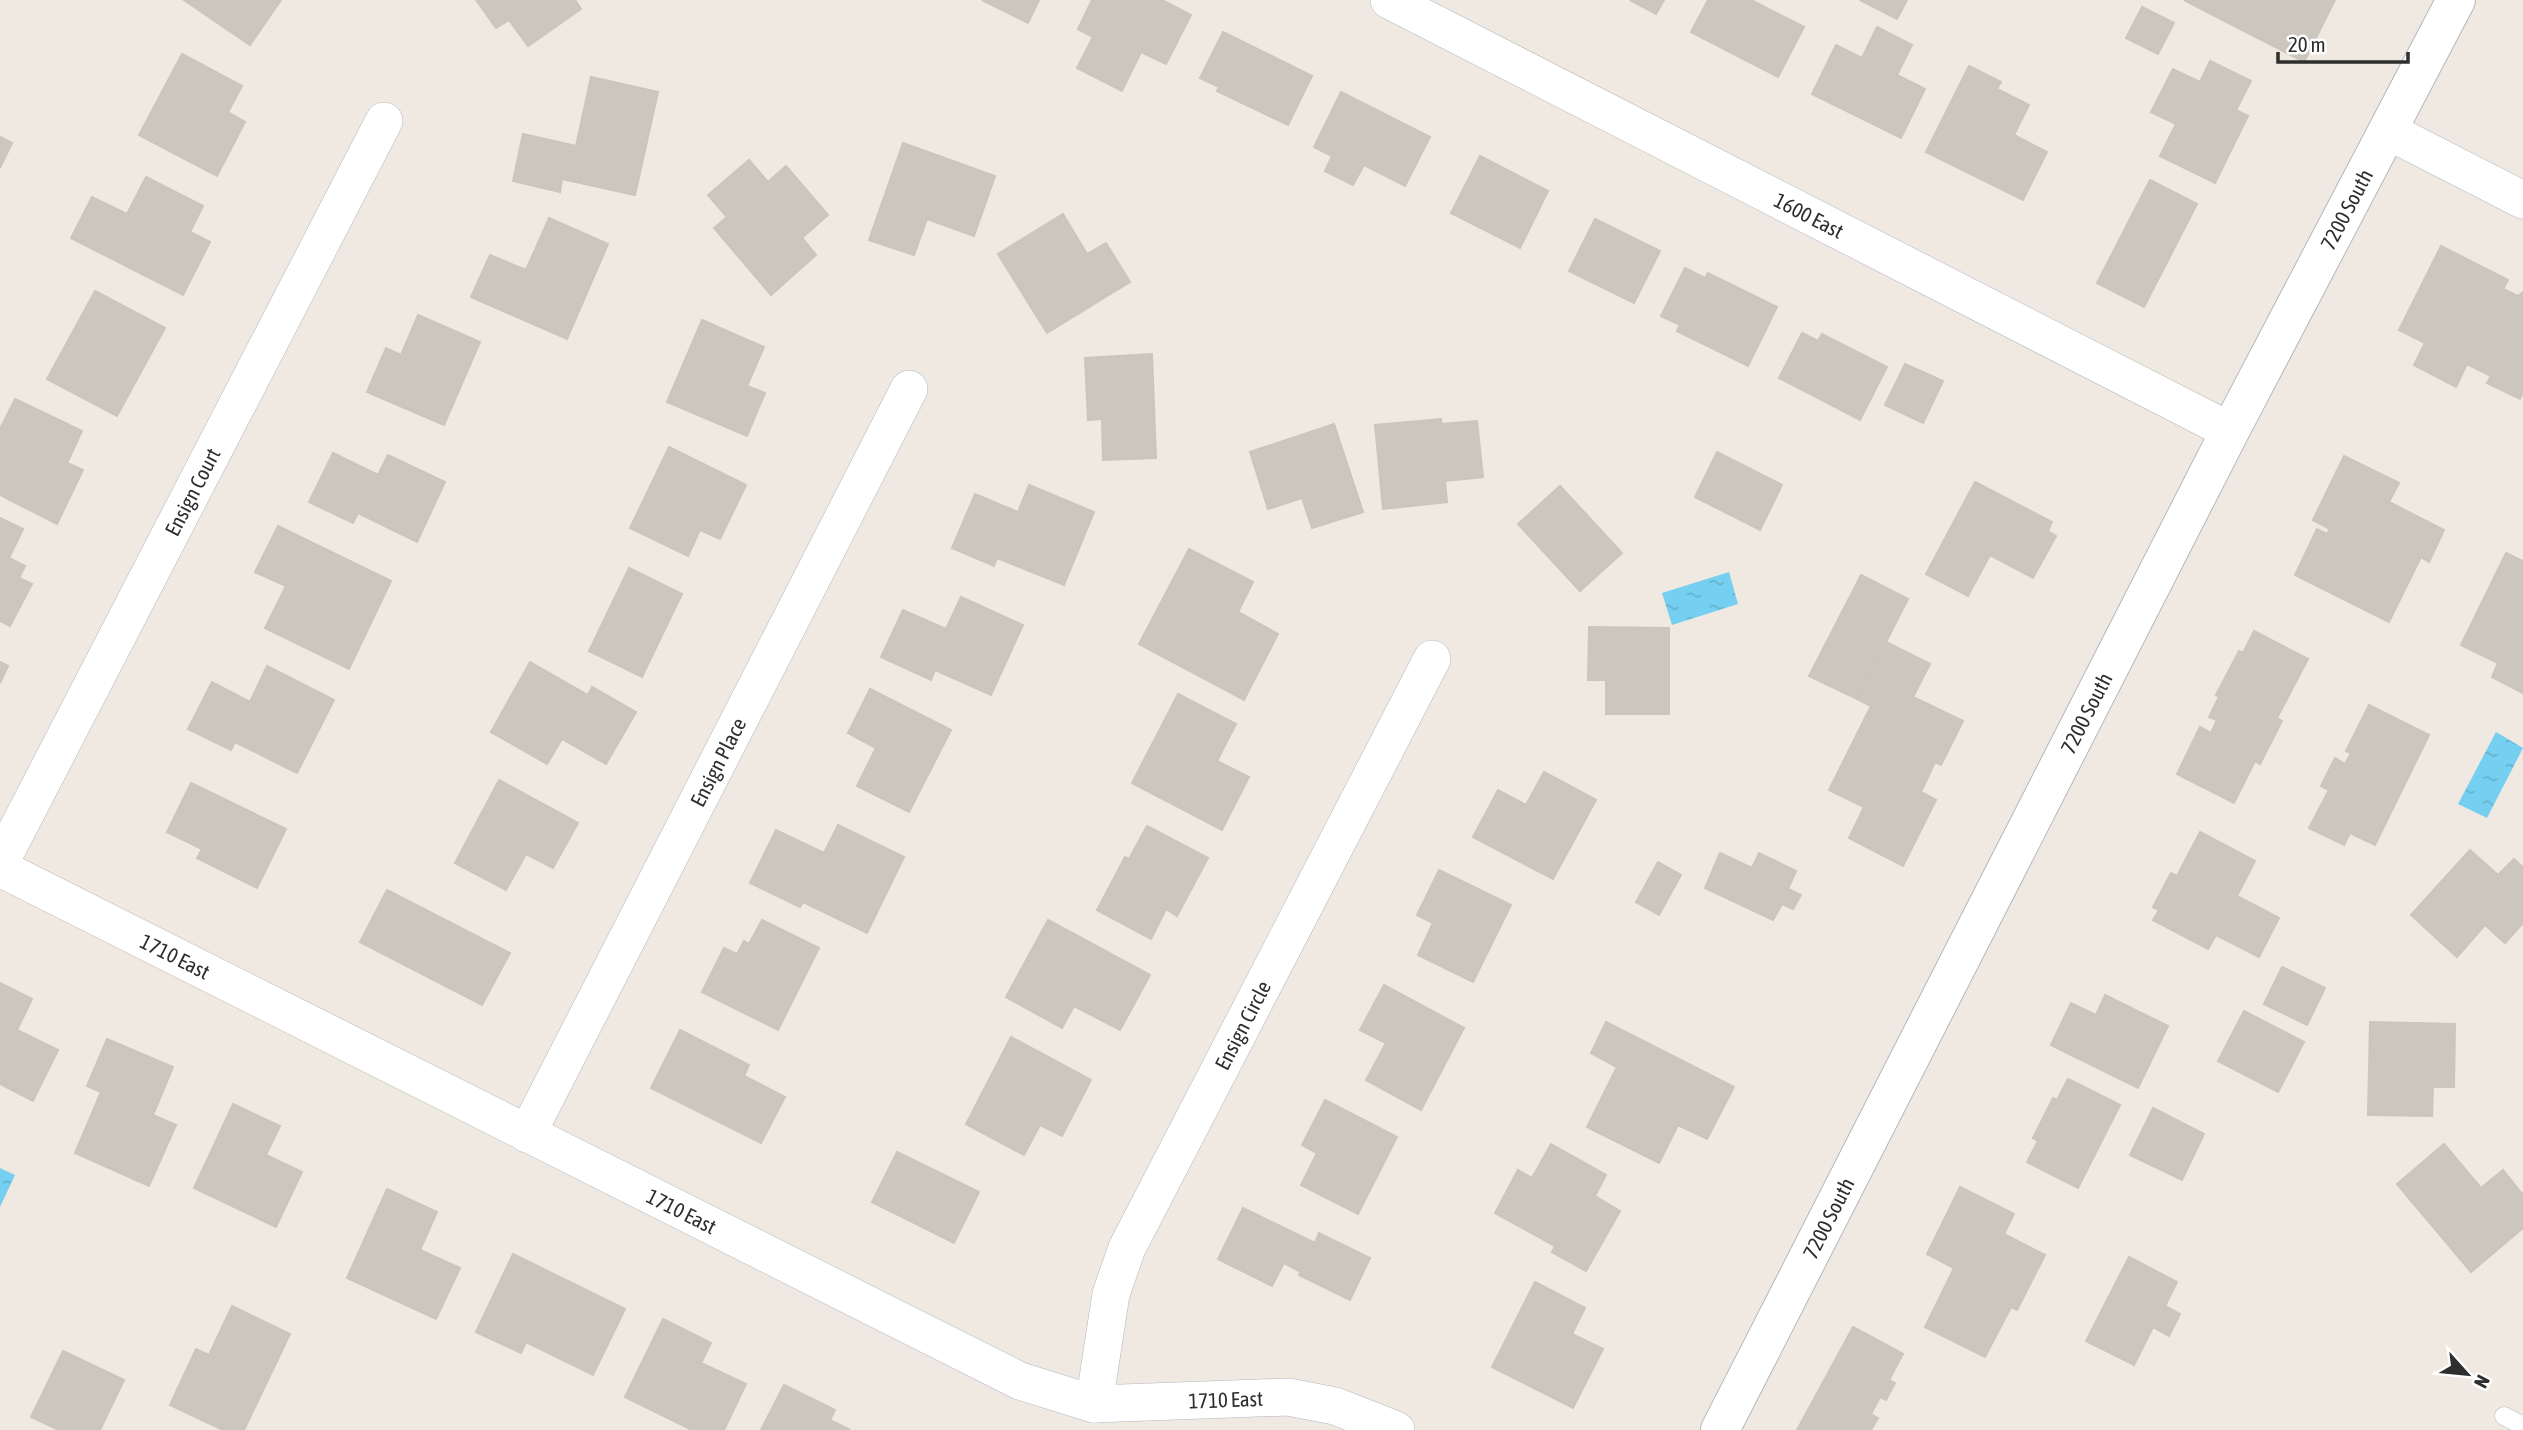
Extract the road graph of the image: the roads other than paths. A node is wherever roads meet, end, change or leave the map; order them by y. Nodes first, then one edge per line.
1 (1389, 0) edge
2 (2456, 0) edge
3 (384, 121) dead end
4 (2388, 131) junction
5 (2523, 200) edge
6 (909, 389) dead end
7 (2230, 431) junction
8 (1432, 659) dead end
9 (0, 866) edge
10 (527, 1133) junction
11 (1094, 1404) junction
12 (2504, 1416) dead end
13 (2523, 1426) edge
14 (1396, 1430) edge
15 (1720, 1430) edge

1 - 7 street, 1600 East
2 - 4 street, 7200 South
3 - 9 street, Ensign Court
4 - 5 street
4 - 7 street, 7200 South
6 - 10 street, Ensign Place
7 - 15 street, 7200 South
8 - 11 street, Ensign Circle
9 - 10 street, 1710 East
10 - 11 street, 1710 East
11 - 14 street, 1710 East
12 - 13 lane

